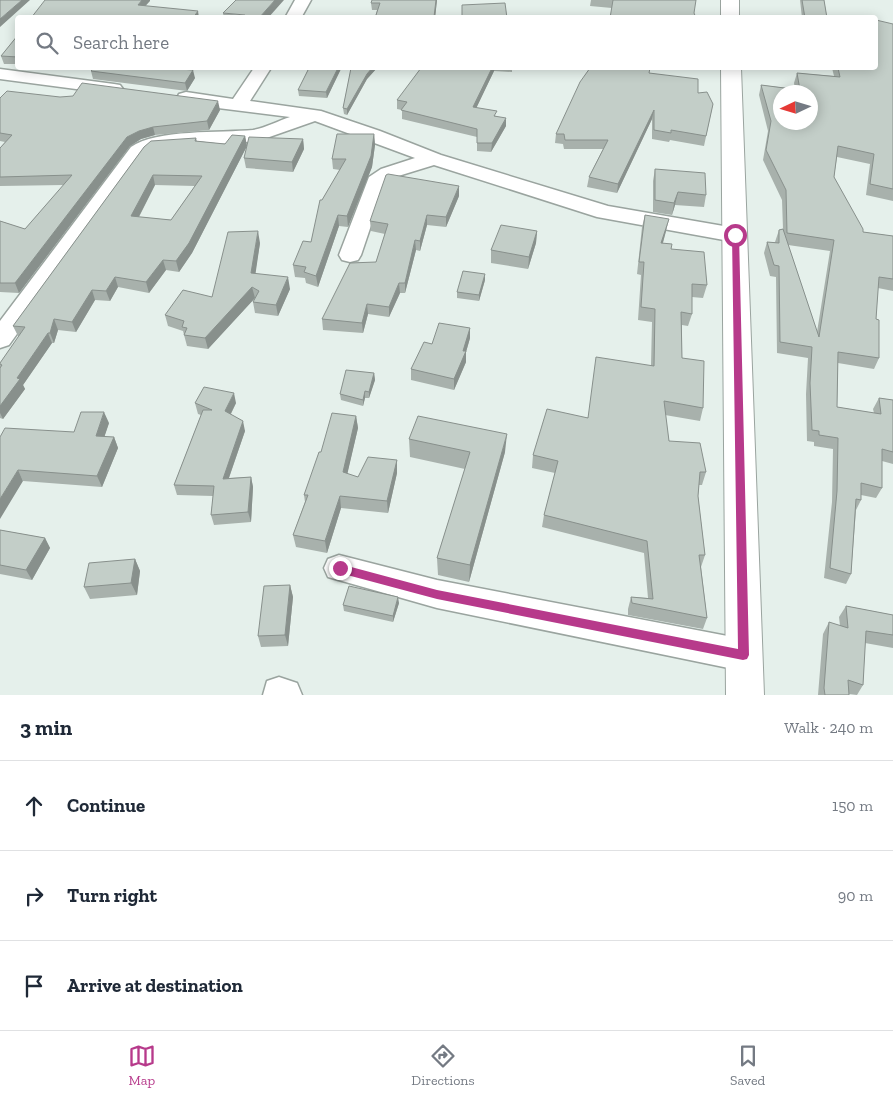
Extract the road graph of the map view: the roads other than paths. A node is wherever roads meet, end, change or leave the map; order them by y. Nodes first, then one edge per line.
1 (303, 0) edge
2 (730, 0) edge
3 (295, 15) edge
4 (730, 15) edge
5 (261, 70) edge
6 (731, 70) edge
7 (0, 74) edge
8 (136, 91) edge
9 (165, 95) edge
10 (239, 104) junction
11 (314, 115) junction
12 (434, 159) junction
13 (735, 235) junction
14 (350, 255) dead end
15 (0, 339) edge
16 (340, 568) dead end
17 (743, 655) junction
18 (745, 695) edge

1 - 3 street
2 - 4 main road
5 - 10 street
6 - 13 main road
7 - 8 street
9 - 10 street
10 - 11 street
11 - 12 street
11 - 15 street
12 - 13 street
12 - 14 street
13 - 17 main road
16 - 17 street
17 - 18 main road

